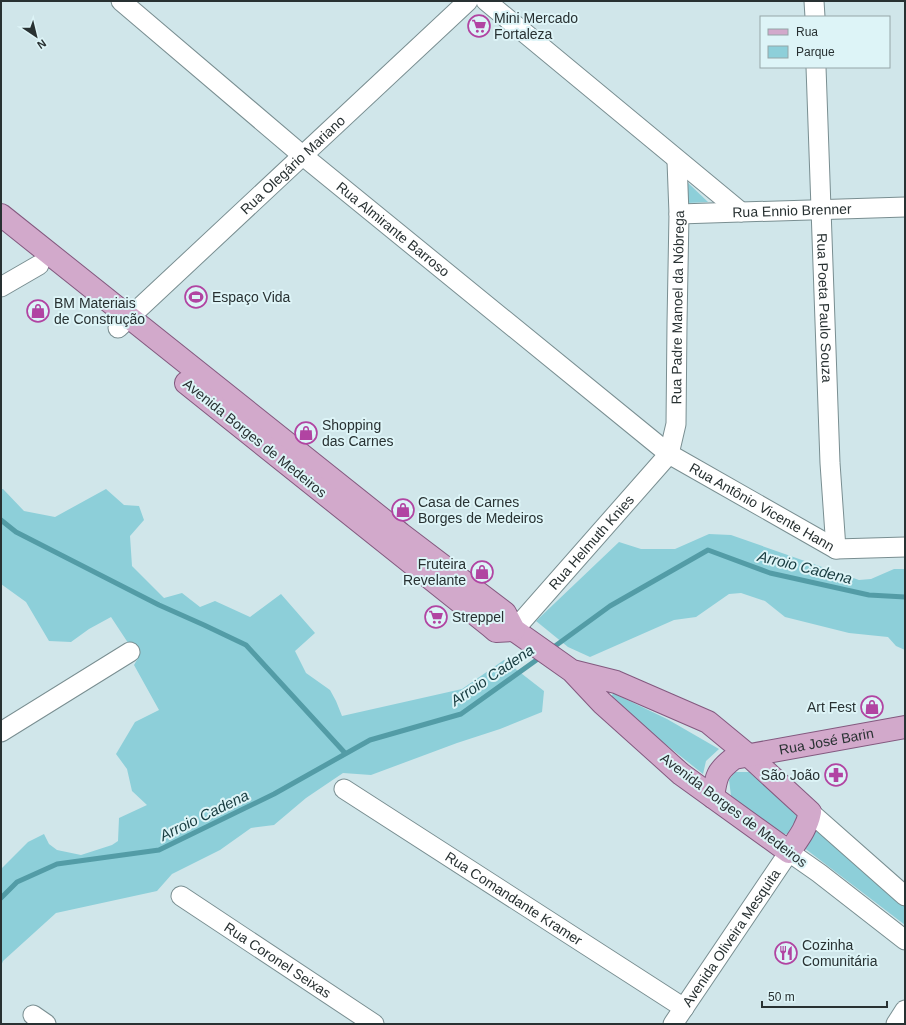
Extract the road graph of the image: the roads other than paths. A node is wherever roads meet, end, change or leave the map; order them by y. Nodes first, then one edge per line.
1 (121, 1) edge
2 (468, 1) edge
3 (486, 1) edge
4 (814, 1) edge
5 (814, 16) edge
6 (816, 68) edge
7 (302, 155) junction
8 (677, 161) junction
9 (905, 207) edge
10 (821, 210) junction
11 (741, 212) junction
12 (679, 214) junction
13 (1, 215) edge
14 (1, 234) edge
15 (39, 265) junction
16 (1, 287) edge
17 (123, 323) junction
18 (669, 454) junction
19 (905, 548) edge
20 (836, 549) junction
21 (519, 633) junction
22 (130, 652) dead end
23 (572, 670) junction
24 (905, 727) edge
25 (1, 732) edge
26 (748, 755) junction
27 (344, 789) dead end
28 (713, 797) junction
29 (810, 812) junction
30 (789, 852) junction
31 (181, 896) dead end
32 (905, 896) edge
33 (905, 940) edge
34 (684, 1008) junction
35 (905, 1010) edge
36 (374, 1024) edge
37 (673, 1024) edge
38 (896, 1024) edge

1 - 7 street, Rua Almirante Barroso
2 - 7 street, Rua Olegário Mariano
3 - 8 street
4 - 5 street
6 - 10 street, Rua Poeta Paulo Souza
7 - 17 street, Rua Olegário Mariano
7 - 18 street, Rua Almirante Barroso
8 - 11 street
8 - 12 street, Rua Padre Manoel da Nóbrega
9 - 10 street, Rua Ennio Brenner
10 - 11 street, Rua Ennio Brenner
10 - 20 street, Rua Poeta Paulo Souza
11 - 12 street, Rua Ennio Brenner
12 - 18 street, Rua Padre Manoel da Nóbrega
13 - 17 main road, Avenida Borges de Medeiros
14 - 15 main road, Avenida Borges de Medeiros
15 - 16 street
15 - 17 main road, Avenida Borges de Medeiros
17 - 21 main road, Avenida Borges de Medeiros
18 - 20 street, Rua Antônio Vicente Hann
18 - 21 street, Rua Helmuth Knies
19 - 20 street, Rua Antônio Vicente Hann
21 - 23 main road, Avenida Borges de Medeiros
22 - 25 street
23 - 26 main road, Avenida Borges de Medeiros
23 - 28 main road, Avenida Borges de Medeiros
24 - 26 main road, Rua José Barin
26 - 28 main road, Rua José Barin
26 - 29 main road, Avenida Borges de Medeiros
27 - 34 street, Rua Comandante Kramer
28 - 30 main road, Avenida Borges de Medeiros
29 - 30 main road
29 - 32 street, Avenida Borges de Medeiros
30 - 33 street, Avenida Borges de Medeiros
30 - 34 street, Avenida Oliveira Mesquita
31 - 36 street, Rua Coronel Seixas
34 - 37 street, Avenida Oliveira Mesquita
35 - 38 street

